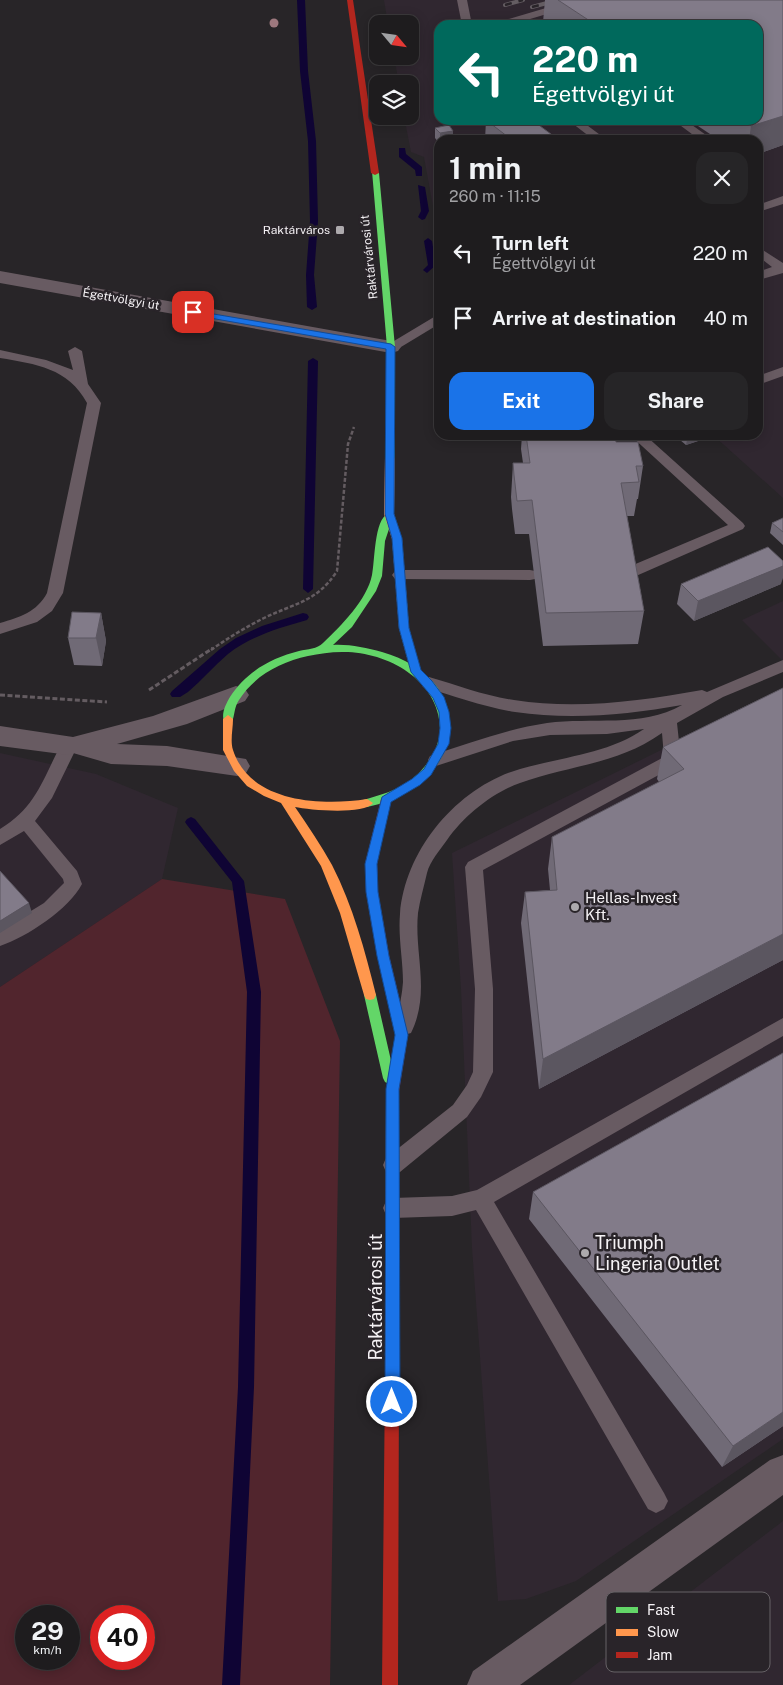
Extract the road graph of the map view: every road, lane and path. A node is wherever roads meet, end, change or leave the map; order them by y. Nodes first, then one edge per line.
1 (350, 0) edge
2 (462, 0) edge
3 (584, 0) edge
4 (525, 17) junction
5 (466, 20) edge
6 (515, 20) edge
7 (529, 20) edge
8 (580, 125) edge
9 (685, 125) edge
10 (594, 135) edge
11 (700, 135) edge
12 (783, 200) edge
13 (763, 207) edge
14 (763, 255) edge
15 (782, 268) edge
16 (763, 274) edge
17 (0, 277) edge
18 (434, 321) edge
19 (391, 347) junction
20 (75, 351) dead end
21 (0, 354) edge
22 (783, 371) edge
23 (763, 379) edge
24 (82, 383) junction
25 (356, 420) dead end
26 (643, 440) edge
27 (389, 514) junction
28 (631, 572) edge
29 (530, 575) dead end
30 (400, 576) junction
31 (0, 630) edge
32 (323, 649) junction
33 (783, 666) edge
34 (416, 672) junction
35 (429, 684) junction
36 (146, 692) dead end
37 (717, 693) junction
38 (0, 695) edge
39 (236, 695) junction
40 (108, 702) dead end
41 (669, 720) junction
42 (0, 736) edge
43 (73, 745) junction
44 (436, 760) junction
45 (237, 766) junction
46 (386, 800) junction
47 (285, 801) junction
48 (25, 821) junction
49 (0, 838) edge
50 (0, 940) edge
51 (783, 1026) edge
52 (402, 1035) junction
53 (392, 1089) junction
54 (393, 1165) junction
55 (481, 1199) junction
56 (394, 1208) junction
57 (783, 1473) edge
58 (656, 1501) dead end
59 (617, 1592) edge
60 (606, 1600) edge
61 (390, 1685) edge
62 (487, 1685) edge

1 - 19 street, Raktárvárosi út
2 - 5 lane
3 - 4 lane
4 - 6 lane
4 - 7 lane
8 - 10 lane
9 - 11 lane
12 - 13 lane
14 - 15 lane
15 - 16 lane
17 - 19 street, Égettvölgyi út
18 - 19 lane
19 - 27 street, Raktárvárosi út
20 - 24 lane
21 - 24 lane
22 - 23 lane
24 - 31 lane
25 - 36 path
26 - 28 lane
27 - 30 street, Raktárvárosi út
27 - 32 street, Raktárvárosi út
29 - 30 lane
30 - 34 street, Raktárvárosi út
32 - 34 street, Raktárvárosi út
32 - 39 street, Raktárvárosi út
33 - 37 lane
34 - 35 street, Raktárvárosi út
35 - 37 lane
35 - 44 street, Raktárvárosi út
37 - 41 lane
38 - 40 path
39 - 43 street
39 - 45 street, Raktárvárosi út
41 - 44 lane
41 - 52 lane
41 - 54 lane
42 - 43 street
43 - 45 street
43 - 48 lane
44 - 46 street, Raktárvárosi út
45 - 47 street, Raktárvárosi út
46 - 47 street, Raktárvárosi út
46 - 52 street, Raktárvárosi út
47 - 53 street, Raktárvárosi út
48 - 49 lane
48 - 50 lane
51 - 55 lane
52 - 53 street, Raktárvárosi út
53 - 54 street, Raktárvárosi út
54 - 56 street, Raktárvárosi út
55 - 56 lane
55 - 58 lane
56 - 61 street, Raktárvárosi út
57 - 59 street
60 - 62 street

